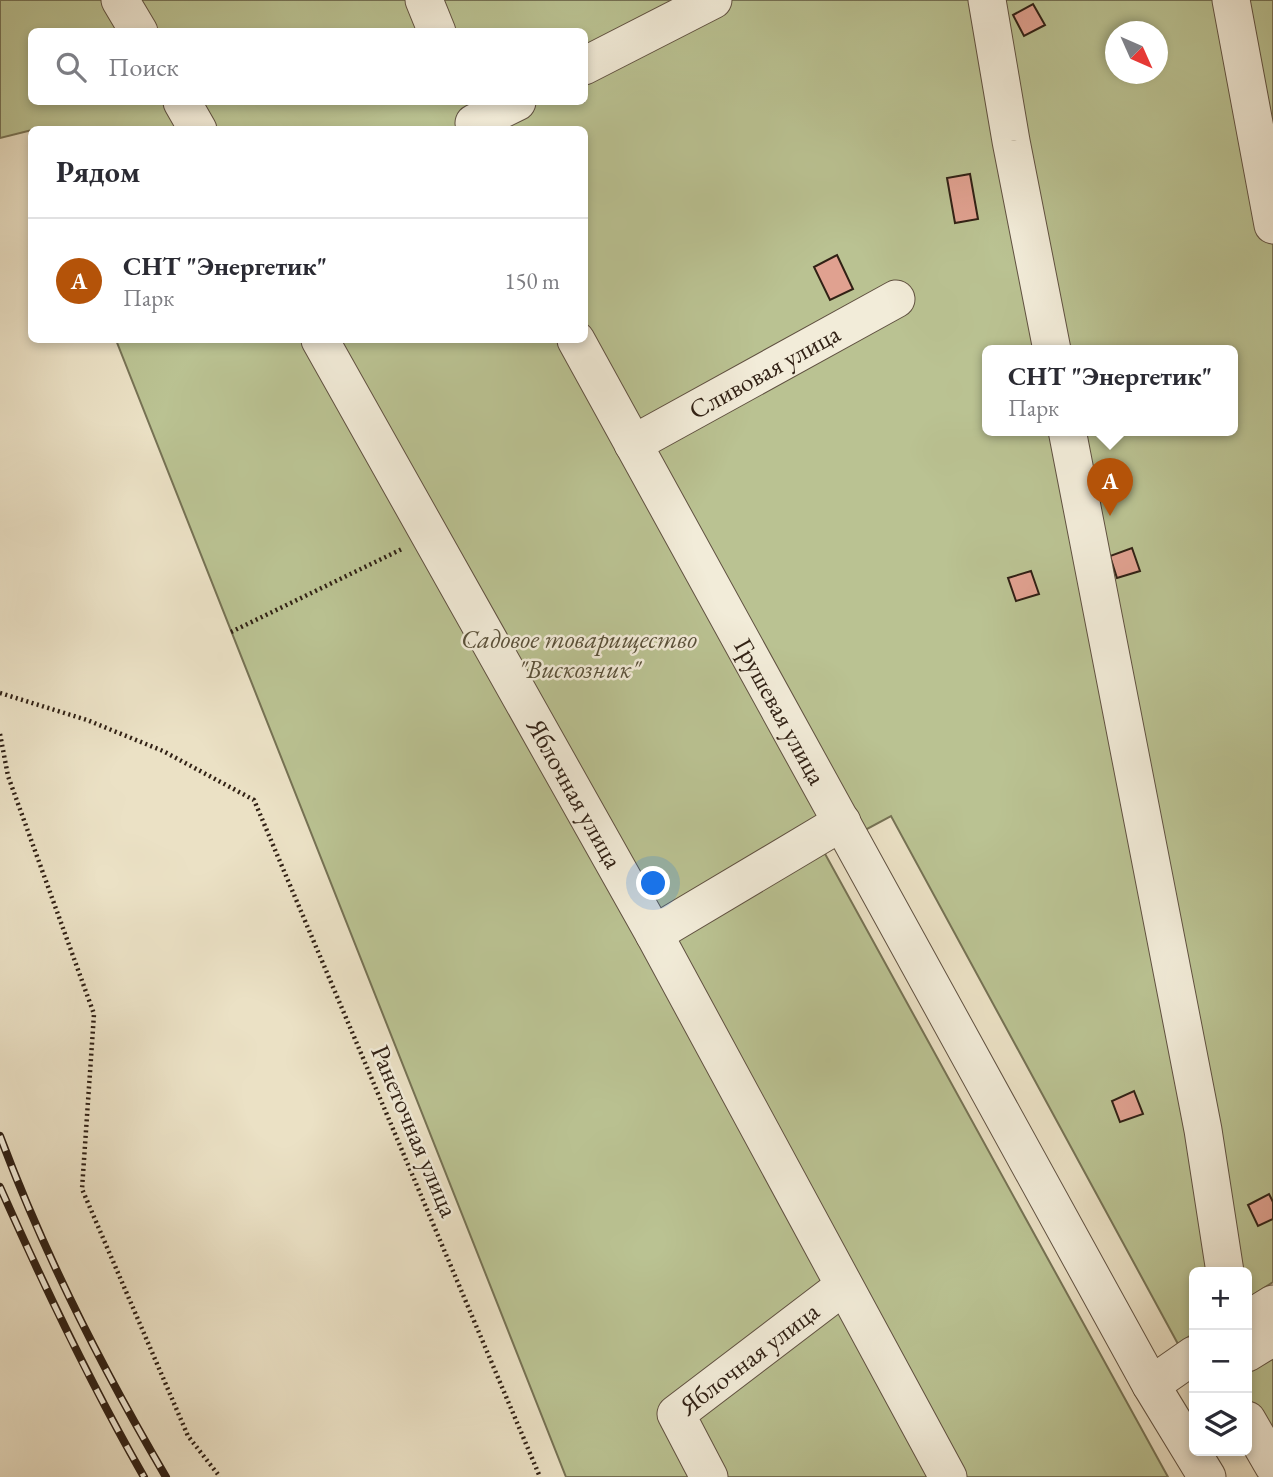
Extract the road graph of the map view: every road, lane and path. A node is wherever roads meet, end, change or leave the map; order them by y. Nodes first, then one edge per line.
1 (120, 0) edge
2 (424, 0) edge
3 (713, 0) edge
4 (987, 0) edge
5 (1231, 0) edge
6 (137, 28) edge
7 (435, 28) edge
8 (588, 64) edge
9 (184, 105) edge
10 (509, 105) edge
11 (472, 118) edge
12 (196, 126) edge
13 (1273, 225) edge
14 (896, 299) dead end
15 (322, 343) edge
16 (578, 343) edge
17 (1051, 345) edge
18 (1069, 436) edge
19 (633, 444) junction
20 (430, 535) junction
21 (231, 632) dead end
22 (0, 693) edge
23 (0, 734) edge
24 (842, 822) junction
25 (654, 934) junction
26 (1224, 1267) edge
27 (844, 1286) junction
28 (1273, 1304) edge
29 (1252, 1317) edge
30 (1273, 1337) edge
31 (1252, 1350) edge
32 (1189, 1358) edge
33 (1151, 1385) junction
34 (1182, 1408) edge
35 (1252, 1429) edge
36 (1273, 1465) edge
37 (220, 1477) edge
38 (540, 1477) edge
39 (709, 1477) edge
40 (948, 1477) edge
41 (1207, 1477) edge

1 - 6 street
2 - 7 street
3 - 8 street
4 - 17 street
5 - 13 street
9 - 12 street
10 - 11 street
14 - 19 street, Сливовая улица
15 - 20 street, Яблочная улица
16 - 19 street, Грушевая улица
18 - 26 street
19 - 24 street, Грушевая улица
20 - 21 path
20 - 25 street, Яблочная улица
22 - 38 path, Ранеточная улица
23 - 37 path
24 - 25 street
24 - 33 street, Грушевая улица
25 - 27 street, Яблочная улица
27 - 39 street, Яблочная улица
27 - 40 street, Яблочная улица
28 - 29 street
30 - 31 street
32 - 33 street
33 - 34 street, Грушевая улица
34 - 41 street, Грушевая улица
35 - 36 street

